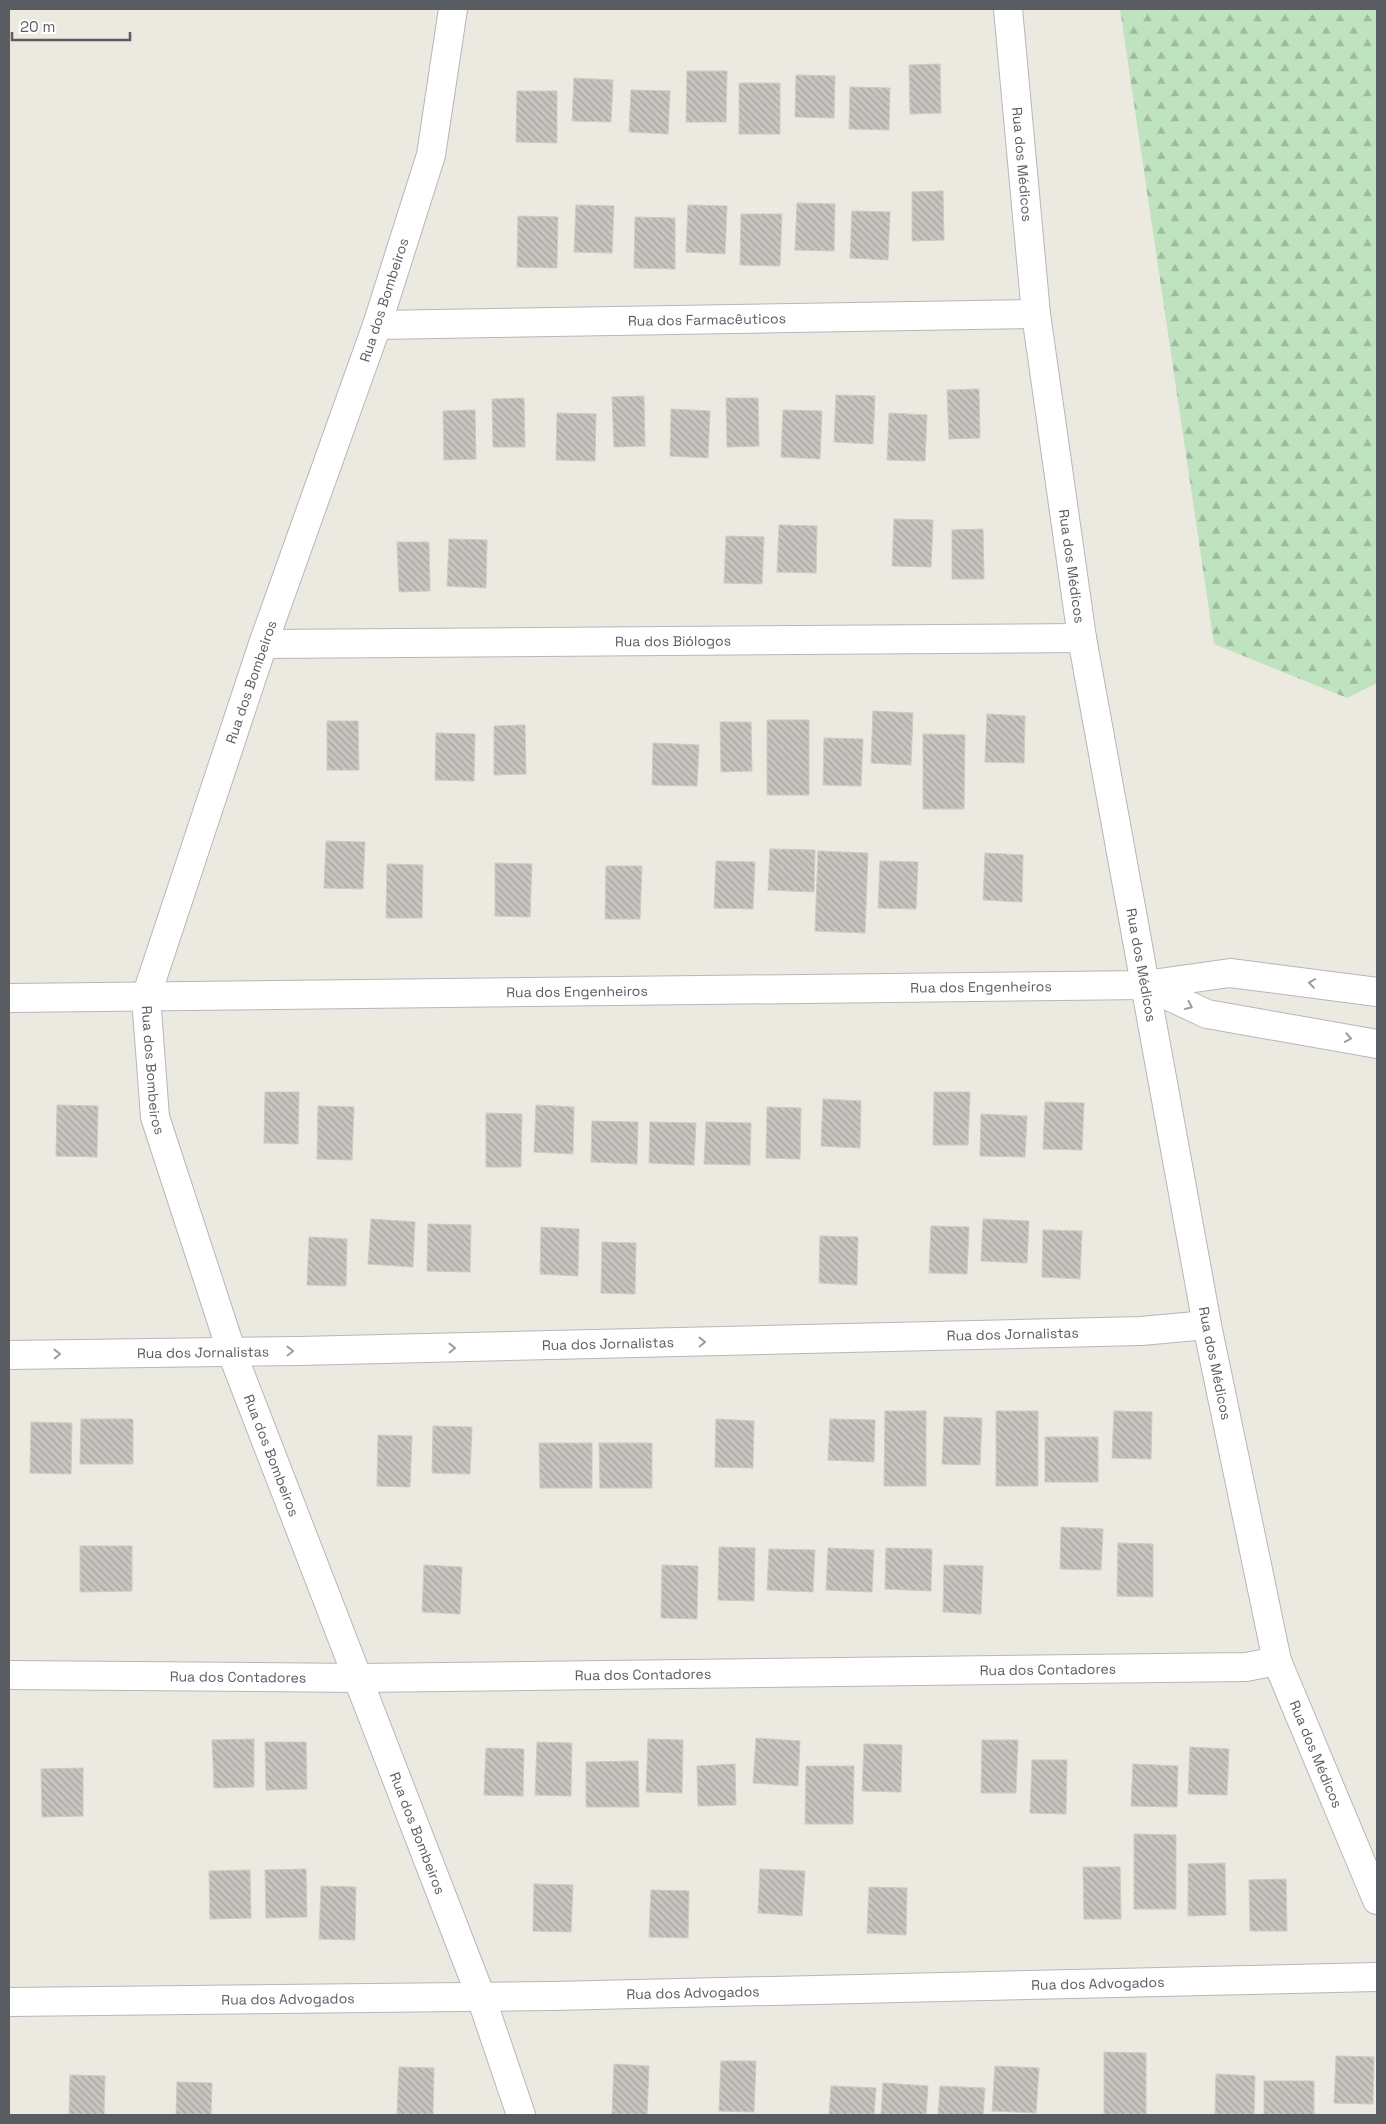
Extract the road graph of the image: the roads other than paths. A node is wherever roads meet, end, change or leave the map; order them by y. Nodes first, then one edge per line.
1 (454, 9) edge
2 (1008, 9) edge
3 (1036, 314) junction
4 (377, 326) junction
5 (1082, 638) junction
6 (263, 644) junction
7 (1145, 986) junction
8 (1377, 992) edge
9 (146, 997) junction
10 (9, 998) edge
11 (1377, 1044) edge
12 (1207, 1325) junction
13 (232, 1352) junction
14 (9, 1355) edge
15 (1277, 1661) junction
16 (9, 1675) edge
17 (358, 1678) junction
18 (1377, 1900) edge
19 (1377, 1977) edge
20 (481, 1997) junction
21 (9, 2002) edge
22 (521, 2115) edge

1 - 4 street, Rua dos Bombeiros
2 - 3 street, Rua dos Médicos
3 - 4 street, Rua dos Farmacêuticos
3 - 5 street, Rua dos Médicos
4 - 6 street, Rua dos Bombeiros
5 - 6 street, Rua dos Biólogos
5 - 7 street, Rua dos Médicos
6 - 9 street, Rua dos Bombeiros
8 -> 7 street, Rua dos Engenheiros
7 - 9 street, Rua dos Engenheiros
7 -> 11 street, Rua dos Engenheiros
7 - 12 street, Rua dos Médicos
9 - 10 street, Rua dos Engenheiros
9 - 13 street, Rua dos Bombeiros
13 -> 12 street, Rua dos Jornalistas
12 - 15 street, Rua dos Médicos
14 -> 13 street, Rua dos Jornalistas
13 - 17 street, Rua dos Bombeiros
15 - 17 street, Rua dos Contadores
15 - 18 street, Rua dos Médicos
16 - 17 street, Rua dos Contadores
17 - 20 street, Rua dos Bombeiros
19 - 20 street, Rua dos Advogados
20 - 21 street, Rua dos Advogados
20 - 22 street, Rua dos Bombeiros

